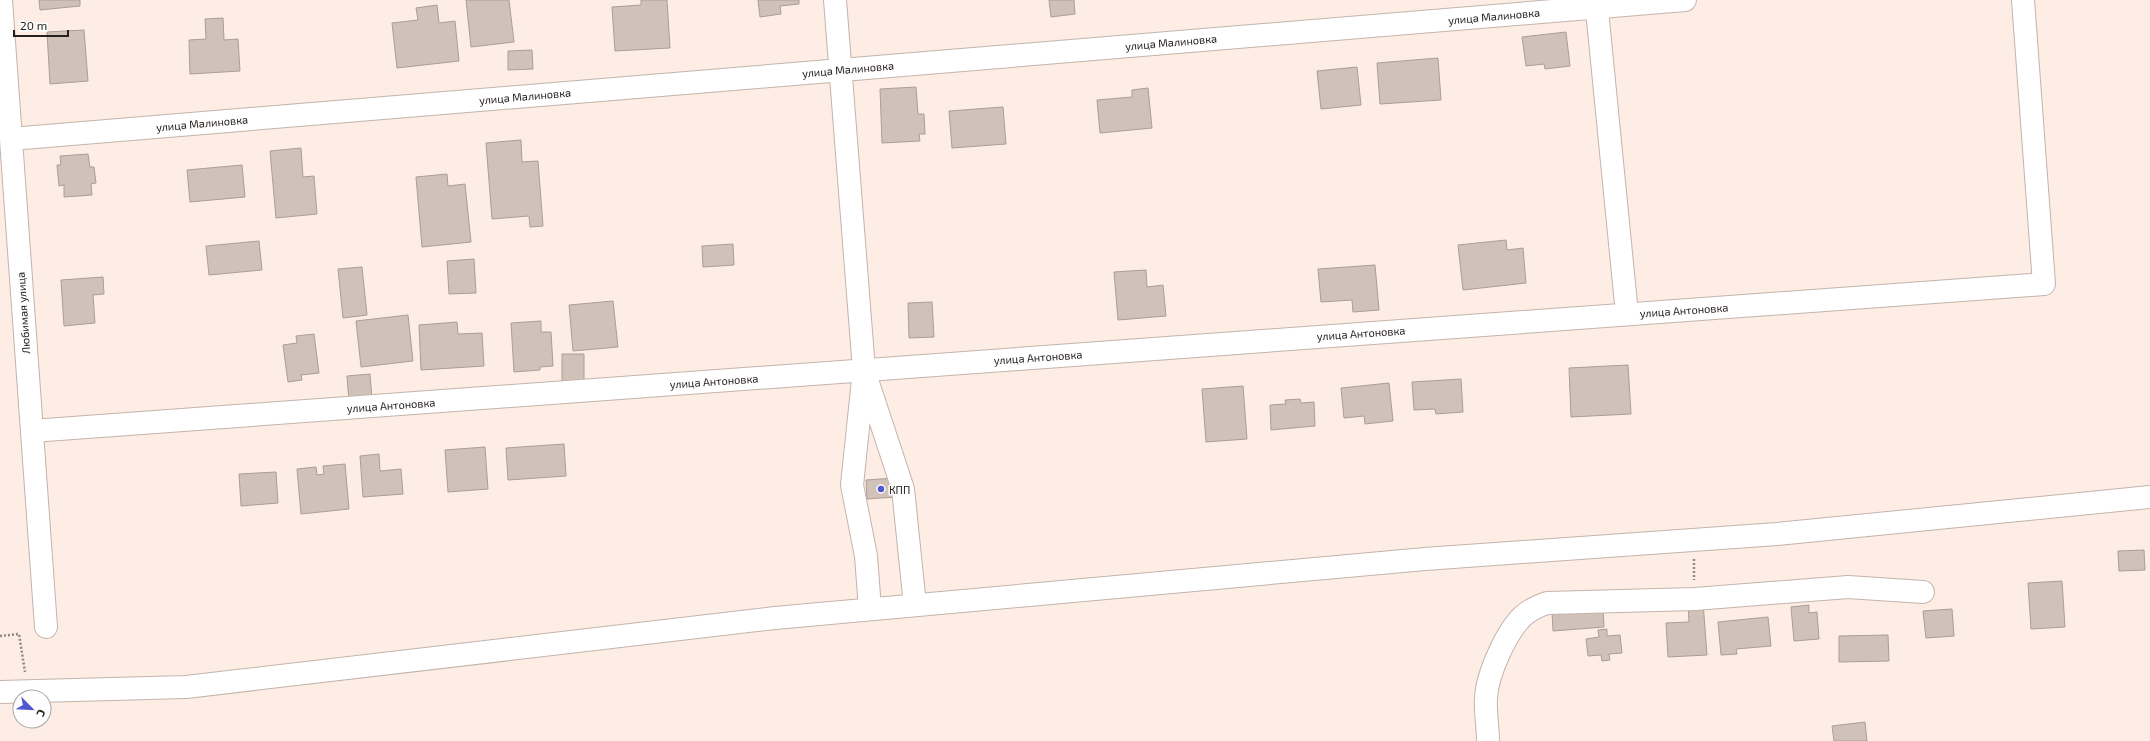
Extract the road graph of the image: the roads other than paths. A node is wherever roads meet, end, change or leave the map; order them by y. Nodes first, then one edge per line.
1 (1, 0) edge
2 (835, 0) edge
3 (1685, 0) edge
4 (2023, 0) edge
5 (1596, 4) edge
6 (842, 70) junction
7 (11, 139) junction
8 (1627, 314) junction
9 (864, 370) junction
10 (32, 431) junction
11 (2150, 497) edge
12 (1923, 592) dead end
13 (915, 605) junction
14 (870, 609) junction
15 (46, 627) dead end
16 (0, 692) edge
17 (1488, 741) edge

1 - 7 street, Любимая улица
2 - 6 street
3 - 5 street, улица Малиновка
4 - 8 street, улица Антоновка
5 - 6 street, улица Малиновка
5 - 8 street
6 - 7 street, улица Малиновка
6 - 9 street
7 - 10 street, Любимая улица
8 - 9 street, улица Антоновка
9 - 10 street, улица Антоновка
9 - 13 street
9 - 14 street
10 - 15 street, Любимая улица
11 - 13 street
12 - 17 street
13 - 14 street
14 - 16 street

